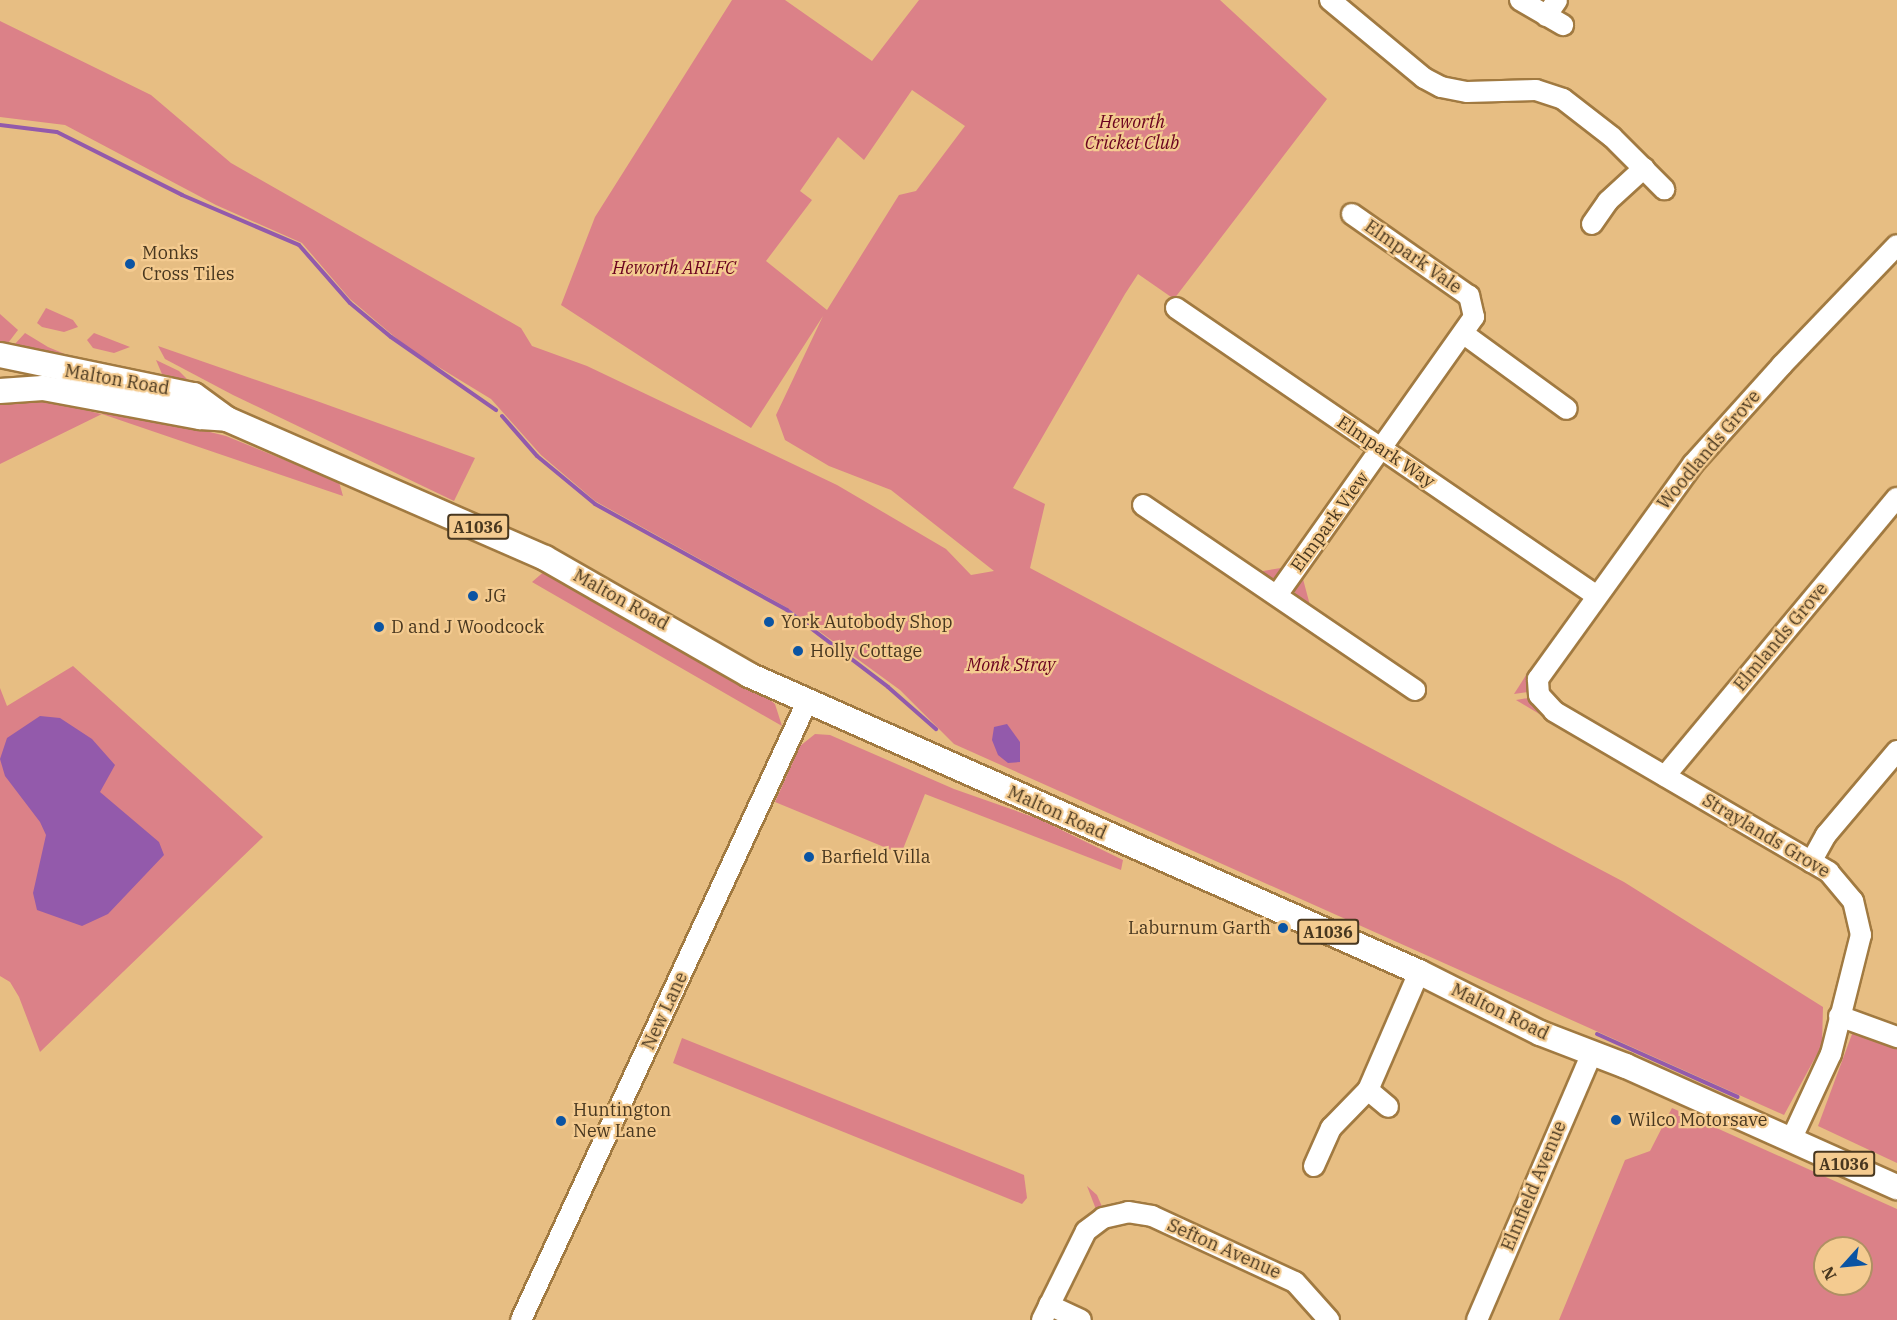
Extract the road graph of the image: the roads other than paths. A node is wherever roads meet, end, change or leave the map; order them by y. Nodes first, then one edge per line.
1 (1330, 0) edge
2 (1520, 0) edge
3 (1555, 14) edge
4 (1644, 168) junction
5 (1664, 189) dead end
6 (1352, 214) dead end
7 (1592, 224) dead end
8 (1897, 245) edge
9 (1176, 308) dead end
10 (1464, 334) junction
11 (0, 355) edge
12 (0, 391) edge
13 (1567, 409) dead end
14 (228, 418) junction
15 (1383, 448) junction
16 (1897, 498) edge
17 (1143, 505) dead end
18 (1277, 595) junction
19 (1597, 596) junction
20 (1540, 672) joint
21 (1415, 690) dead end
22 (807, 702) junction
23 (1897, 751) edge
24 (1665, 776) junction
25 (1811, 862) junction
26 (1419, 972) junction
27 (1839, 1016) junction
28 (1897, 1036) edge
29 (1592, 1053) junction
30 (1368, 1090) junction
31 (1388, 1107) dead end
32 (1791, 1140) junction
33 (1314, 1166) dead end
34 (1897, 1187) edge
35 (1045, 1312) edge
36 (521, 1320) edge
37 (1081, 1320) edge
38 (1329, 1320) edge
39 (1478, 1320) edge

1 - 4 street
2 - 3 street
4 - 5 street
4 - 7 street
6 - 10 street, Elmpark Vale
8 - 19 street, Woodlands Grove
9 - 15 street, Elmpark Way
10 - 13 street
10 - 15 street, Elmpark Vale
11 - 14 main road, Malton Road / A1036
12 - 14 main road, Malton Road / A1036
14 - 22 main road, Malton Road / A1036
15 - 18 street, Elmpark View
15 - 19 street, Elmpark Way
16 - 24 street, Elmlands Grove
17 - 18 street
18 - 21 street
19 - 20 street, Woodlands Grove
20 - 24 street, Straylands Grove
22 - 26 main road, Malton Road / A1036
22 - 36 street, New Lane
23 - 25 street
24 - 25 street, Straylands Grove
25 - 27 street, Straylands Grove
26 - 29 main road, Malton Road / A1036
26 - 30 street
27 - 28 street
27 - 32 street, Straylands Grove
29 - 32 main road, Malton Road / A1036
29 - 39 street, Elmfield Avenue
30 - 31 street
30 - 33 street
32 - 34 main road, Malton Road / A1036
35 - 37 street
35 - 38 street, Sefton Avenue

